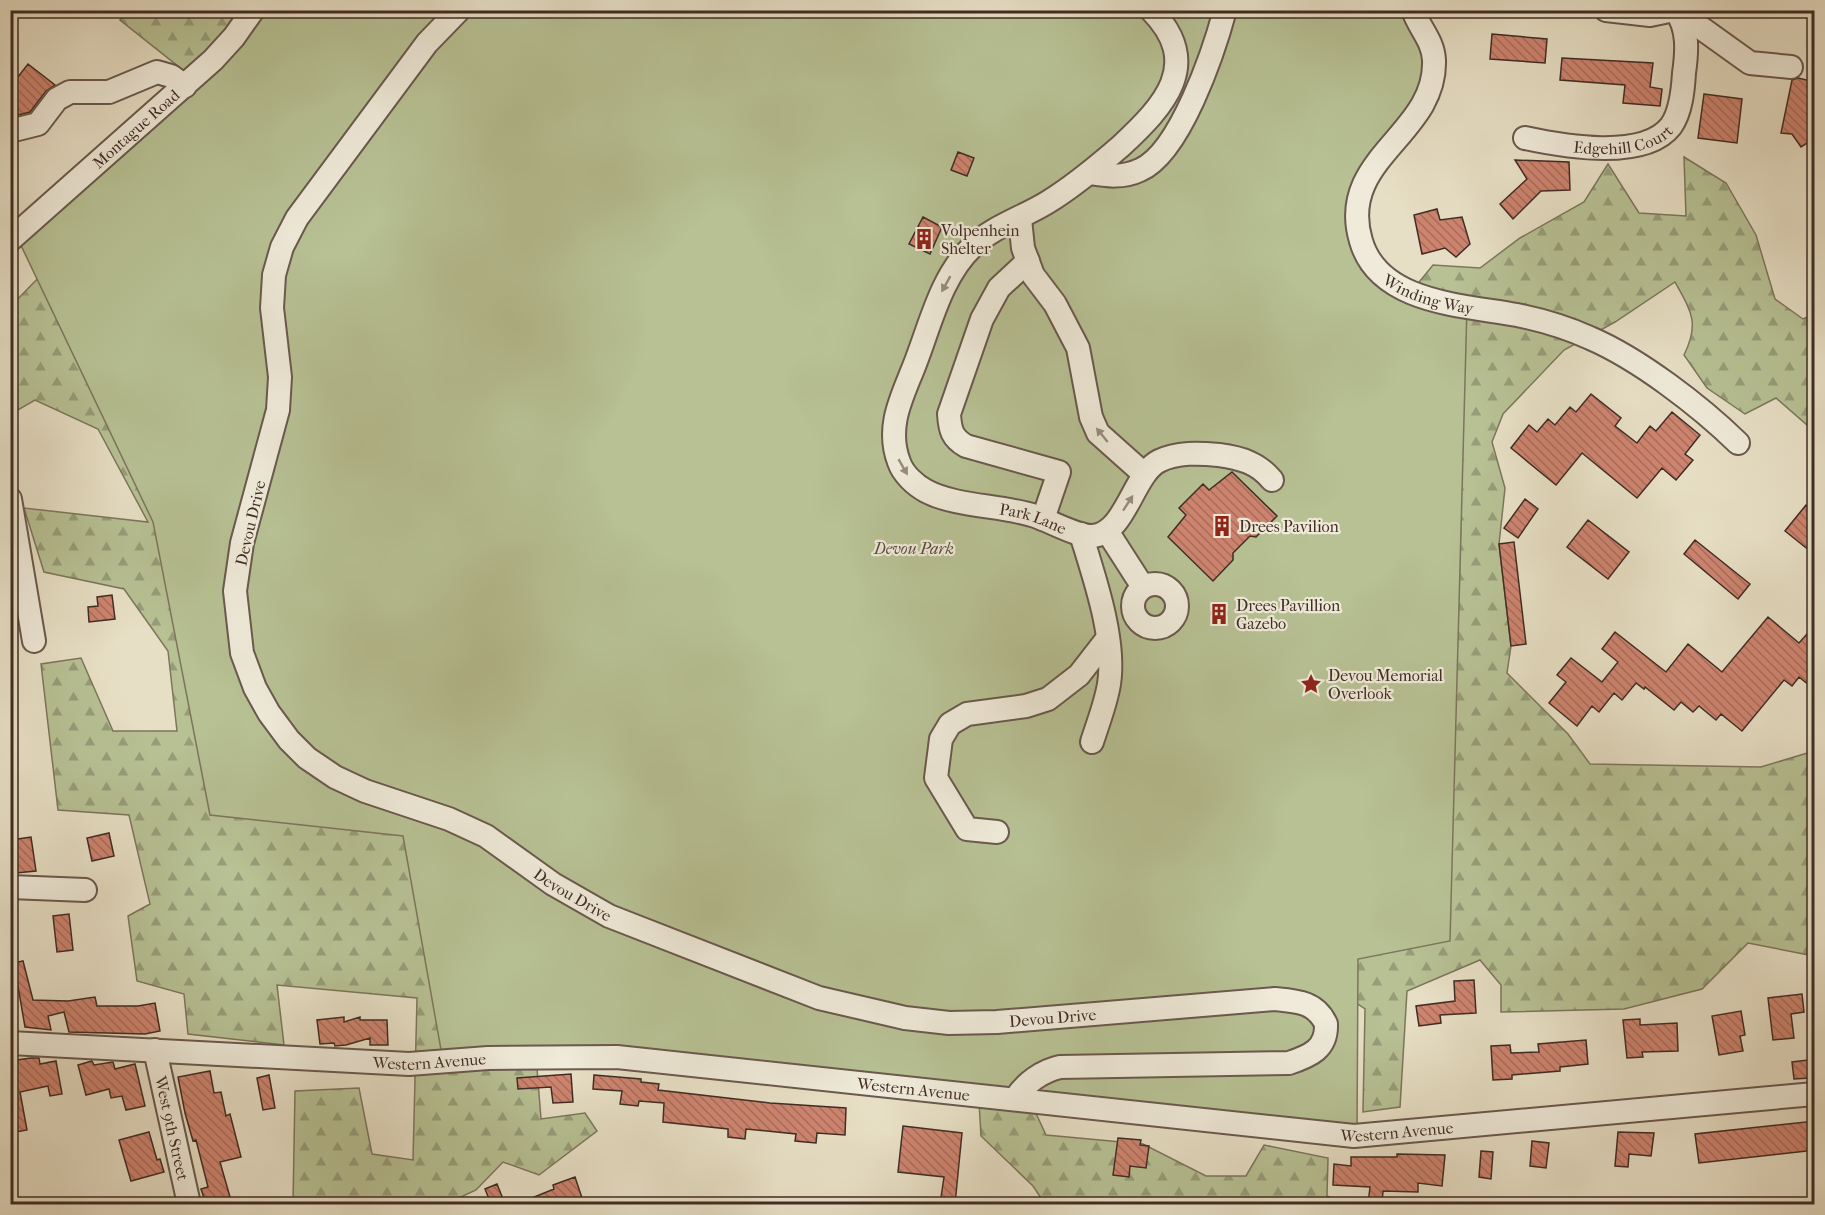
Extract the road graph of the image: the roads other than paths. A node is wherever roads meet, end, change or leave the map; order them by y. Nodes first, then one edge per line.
1 (253, 10) edge
2 (459, 10) edge
3 (1151, 10) edge
4 (1225, 10) edge
5 (1413, 10) edge
6 (1606, 10) edge
7 (1675, 10) edge
8 (1791, 67) dead end
9 (185, 86) junction
10 (10, 131) edge
11 (1525, 138) dead end
12 (1090, 173) junction
13 (1020, 219) junction
14 (10, 240) edge
15 (1028, 261) junction
16 (1738, 443) dead end
17 (1144, 474) junction
18 (1272, 480) dead end
19 (10, 499) edge
20 (1042, 519) junction
21 (1107, 531) junction
22 (1082, 534) junction
23 (1143, 587) dead end
24 (1107, 639) junction
25 (34, 641) dead end
26 (1092, 742) dead end
27 (997, 832) dead end
28 (10, 887) edge
29 (85, 890) dead end
30 (10, 1043) edge
31 (155, 1050) junction
32 (1815, 1094) edge
33 (1015, 1099) junction
34 (189, 1204) edge

1 - 9 street, Montague Road
2 - 33 street, Devou Drive
3 - 12 street
4 - 12 street
5 - 16 street, Winding Way
6 - 7 street
7 - 8 street
7 - 11 street, Edgehill Court
9 - 10 street
9 - 14 street, Montague Road
12 - 13 street, Park Lane
13 - 15 street
13 -> 20 street, Park Lane
17 -> 15 street
15 - 20 street
17 - 18 street
21 -> 17 street
19 - 25 street
20 - 22 street, Park Lane
21 - 22 street, Park Lane
21 - 23 street
22 - 24 street
24 - 26 street
24 - 27 street
28 - 29 street
30 - 31 street, Western Avenue
31 - 33 street, Western Avenue
31 - 34 street, West 9th Street
32 - 33 street, Western Avenue

